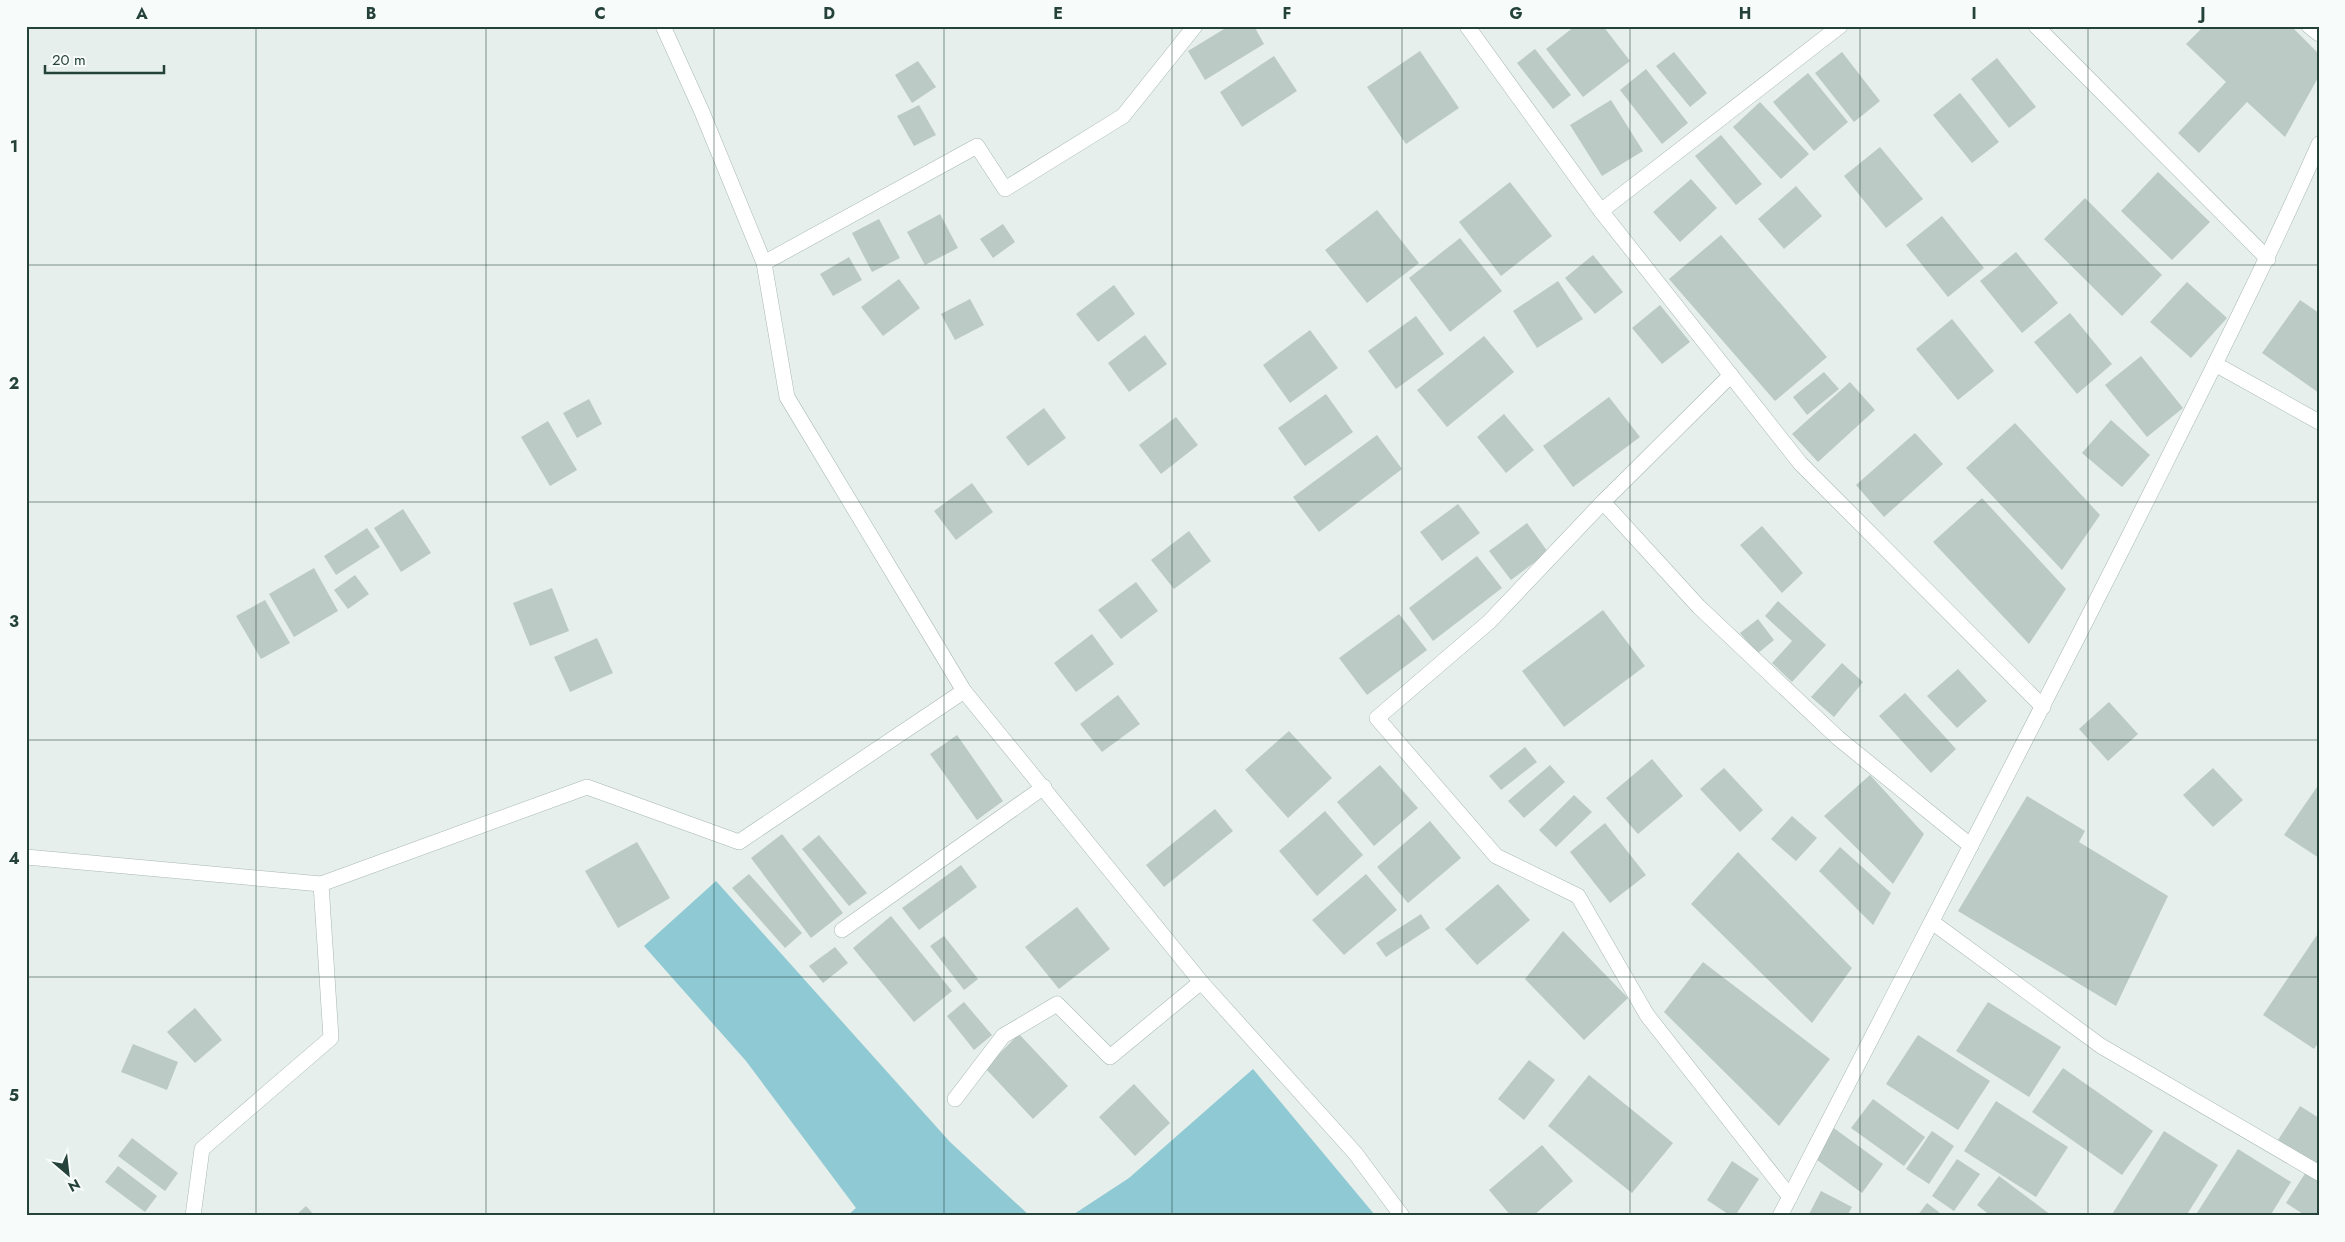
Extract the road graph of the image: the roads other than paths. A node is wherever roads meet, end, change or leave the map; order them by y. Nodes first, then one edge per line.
1 (663, 26) edge
2 (1194, 26) edge
3 (1467, 26) edge
4 (1840, 26) edge
5 (2036, 26) edge
6 (2309, 26) edge
7 (2319, 34) edge
8 (2319, 144) edge
9 (1601, 211) junction
10 (2268, 259) junction
11 (764, 262) junction
12 (2215, 364) junction
13 (1731, 376) junction
14 (2319, 422) edge
15 (1603, 502) junction
16 (964, 691) junction
17 (2043, 707) junction
18 (1044, 787) junction
19 (1971, 846) junction
20 (26, 857) edge
21 (321, 884) junction
22 (1932, 922) junction
23 (842, 930) dead end
24 (1201, 982) junction
25 (955, 1098) dead end
26 (2319, 1173) edge
27 (1790, 1197) junction
28 (193, 1216) edge
29 (1402, 1216) edge
30 (1780, 1216) edge

1 - 11 street
2 - 11 street
3 - 9 street
4 - 9 street
5 - 10 street
6 - 7 street
8 - 10 street
9 - 13 street
10 - 12 street
11 - 16 street
12 - 14 street
12 - 17 street
13 - 15 street
13 - 17 street
15 - 19 street
15 - 27 street
16 - 18 street
16 - 21 street
17 - 19 street
18 - 23 street
18 - 24 street
19 - 22 street
20 - 21 street
21 - 28 street
22 - 26 street
22 - 27 street
24 - 25 street
24 - 29 street
27 - 30 street

